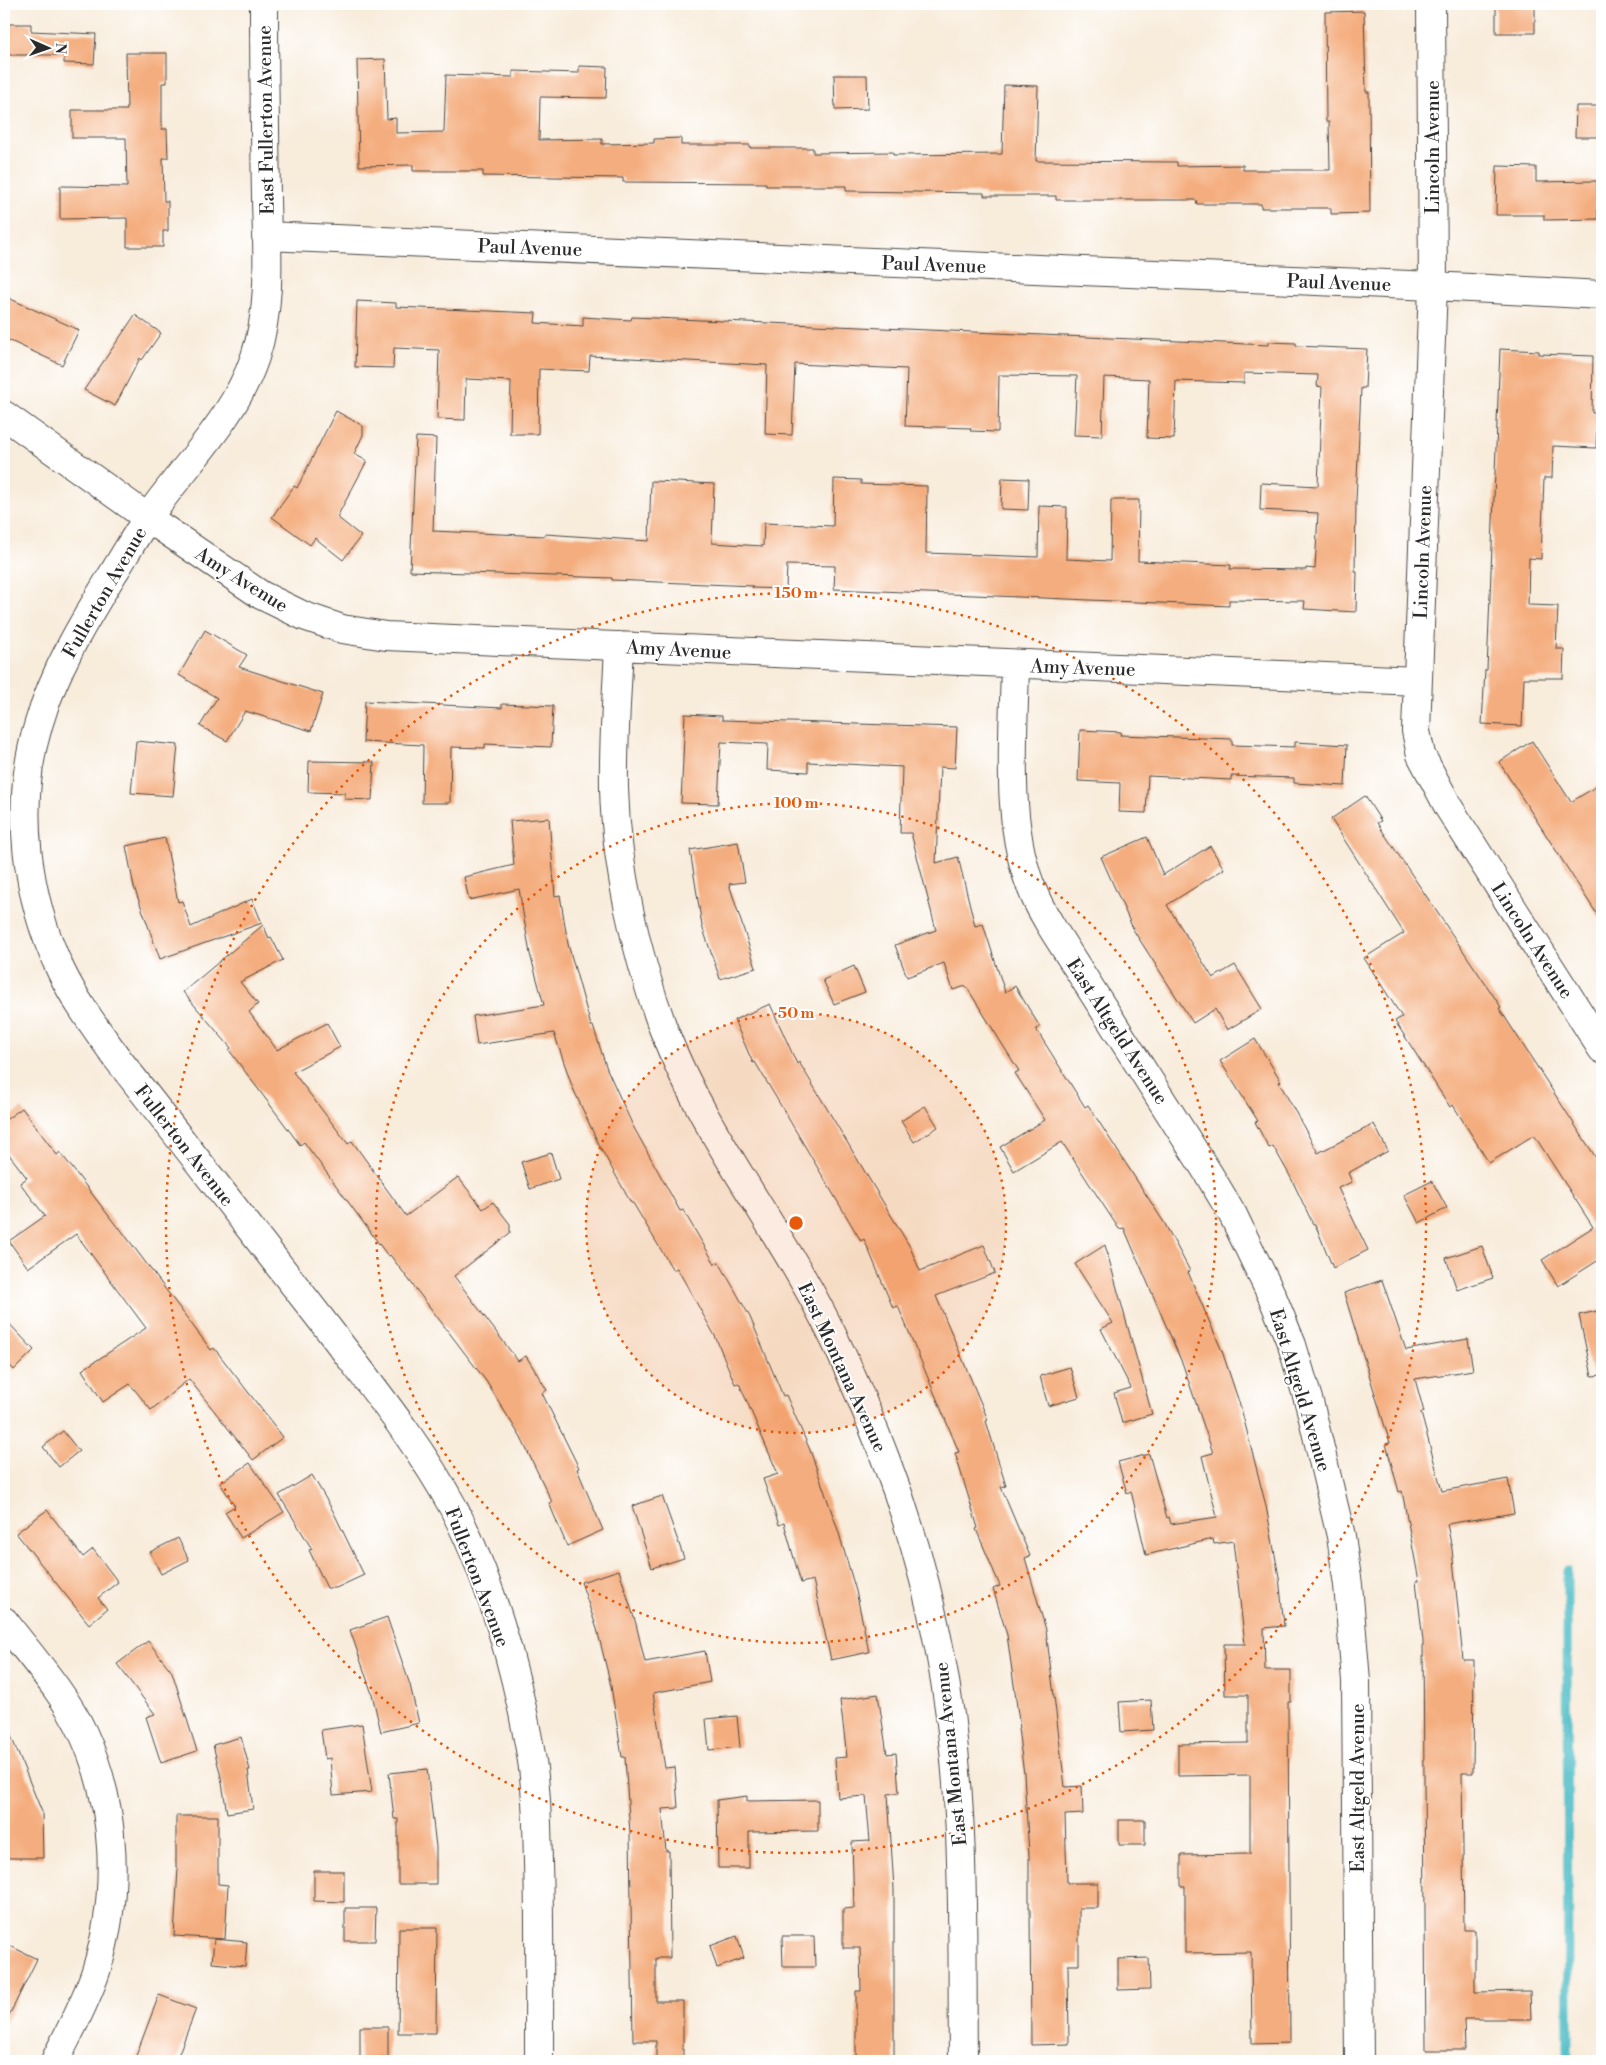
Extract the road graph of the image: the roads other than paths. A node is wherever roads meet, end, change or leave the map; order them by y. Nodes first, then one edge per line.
1 (264, 4) edge
2 (1431, 4) edge
3 (266, 236) junction
4 (1433, 286) junction
5 (1602, 295) edge
6 (4, 416) edge
7 (148, 518) junction
8 (619, 646) junction
9 (1015, 664) junction
10 (1417, 682) junction
11 (1602, 1049) edge
12 (4, 1621) edge
13 (55, 2061) edge
14 (539, 2061) edge
15 (963, 2061) edge
16 (1358, 2061) edge

1 - 3 street, East Fullerton Avenue
2 - 4 street, Lincoln Avenue
3 - 4 street, Paul Avenue
3 - 7 street, Fullerton Avenue
4 - 5 street, Paul Avenue
4 - 10 street, Lincoln Avenue
6 - 7 street, Amy Avenue
7 - 8 street, Amy Avenue
7 - 14 street, Fullerton Avenue
8 - 9 street, Amy Avenue
8 - 15 street, East Montana Avenue
9 - 10 street, Amy Avenue
9 - 16 street, East Altgeld Avenue
10 - 11 street, Lincoln Avenue
12 - 13 street

